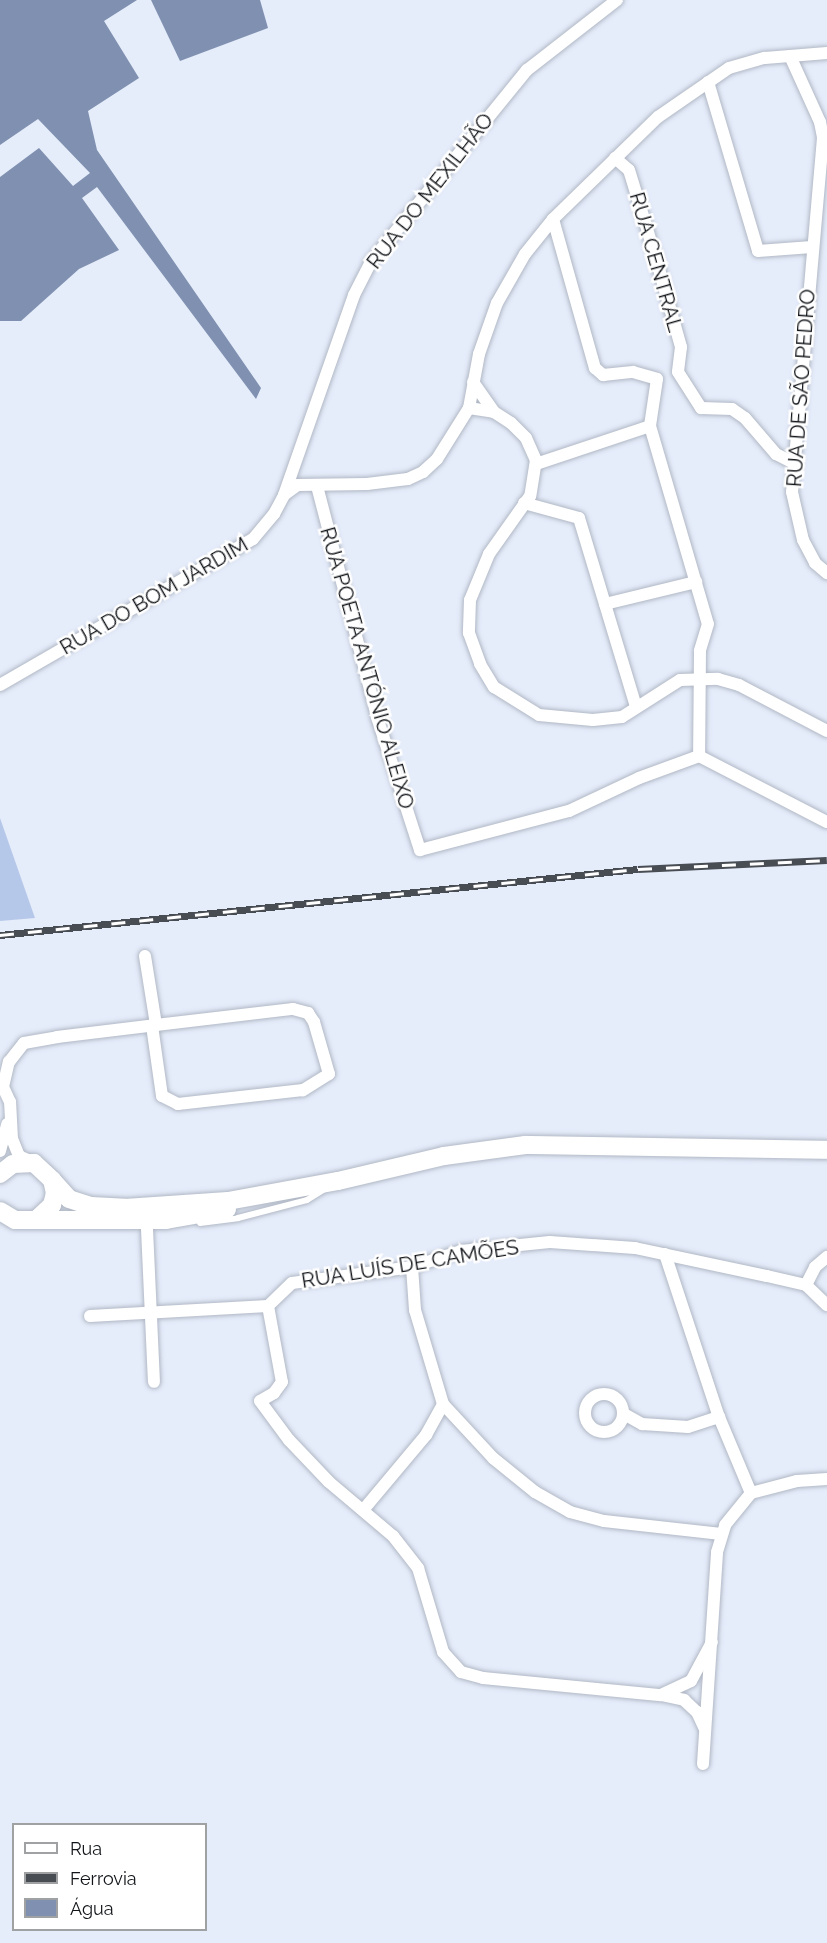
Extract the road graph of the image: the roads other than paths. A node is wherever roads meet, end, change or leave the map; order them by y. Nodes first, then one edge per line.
1 (617, 0) edge
2 (827, 53) edge
3 (790, 56) junction
4 (708, 82) junction
5 (629, 147) junction
6 (615, 158) junction
7 (629, 170) junction
8 (553, 219) junction
9 (812, 247) junction
10 (678, 372) junction
11 (657, 379) junction
12 (473, 382) junction
13 (469, 408) junction
14 (494, 412) junction
15 (650, 426) junction
16 (792, 462) junction
17 (536, 464) junction
18 (317, 486) junction
19 (284, 495) junction
20 (524, 503) junction
21 (827, 573) edge
22 (696, 582) junction
23 (605, 604) junction
24 (701, 677) junction
25 (0, 685) edge
26 (636, 707) junction
27 (827, 731) edge
28 (699, 756) junction
29 (827, 822) edge
30 (145, 956) dead end
31 (154, 1025) junction
32 (3, 1087) junction
33 (827, 1150) edge
34 (3, 1162) edge
35 (34, 1163) junction
36 (52, 1180) junction
37 (338, 1181) junction
38 (5, 1217) edge
39 (36, 1220) junction
40 (117, 1222) junction
41 (147, 1229) junction
42 (665, 1254) junction
43 (827, 1257) edge
44 (412, 1267) junction
45 (807, 1285) junction
46 (827, 1305) edge
47 (268, 1306) junction
48 (151, 1314) junction
49 (90, 1316) dead end
50 (154, 1382) dead end
51 (443, 1404) junction
52 (624, 1414) dead end
53 (719, 1417) junction
54 (827, 1479) edge
55 (751, 1493) junction
56 (364, 1509) junction
57 (721, 1534) junction
58 (712, 1642) junction
59 (661, 1695) junction
60 (706, 1730) junction
61 (703, 1764) dead end

1 - 19 street, RUA DO MEXILHÃO
2 - 3 street
3 - 4 street
3 - 9 street, RUA DE SÃO PEDRO
4 - 5 street
4 - 9 street
5 - 6 street
5 - 7 street
6 - 7 street, RUA CENTRAL
6 - 8 street
7 - 10 street, RUA CENTRAL
8 - 11 street
8 - 12 street
9 - 16 street, RUA DE SÃO PEDRO
10 - 11 street
10 - 16 street
11 - 15 street
12 - 13 street
12 - 14 street
13 - 14 street
13 - 18 street
14 - 17 street
15 - 17 street
15 - 22 street
16 - 21 street, RUA DE SÃO PEDRO
17 - 20 street
18 - 19 street
18 - 28 street, RUA POETA ANTÓNIO ALEIXO
19 - 25 street, RUA DO BOM JARDIM
20 - 23 street
20 - 26 street
22 - 23 street
22 - 24 street
23 - 26 street
24 - 26 street
24 - 27 street
24 - 28 street
28 - 29 street
30 - 31 street
31 - 31 street
31 - 32 street
32 - 34 street
32 - 35 street
33 - 37 main road
34 - 35 main road
35 - 36 main road
36 - 37 main road
36 - 39 main road
37 - 40 main road
37 - 41 lane
38 - 39 main road
39 - 40 main road
40 - 41 lane
41 - 48 street
42 - 44 street, RUA LUÍS DE CAMÕES
42 - 45 street, RUA LUÍS DE CAMÕES
42 - 53 street
43 - 45 street
44 - 47 street, RUA LUÍS DE CAMÕES
44 - 51 street
45 - 46 street
47 - 48 street
47 - 56 street
48 - 49 street
48 - 50 street
51 - 56 street
51 - 57 street
52 - 53 street
53 - 55 street
54 - 55 street
55 - 57 street
56 - 59 street
57 - 58 street
58 - 59 street
58 - 60 street
59 - 60 street
60 - 61 street

